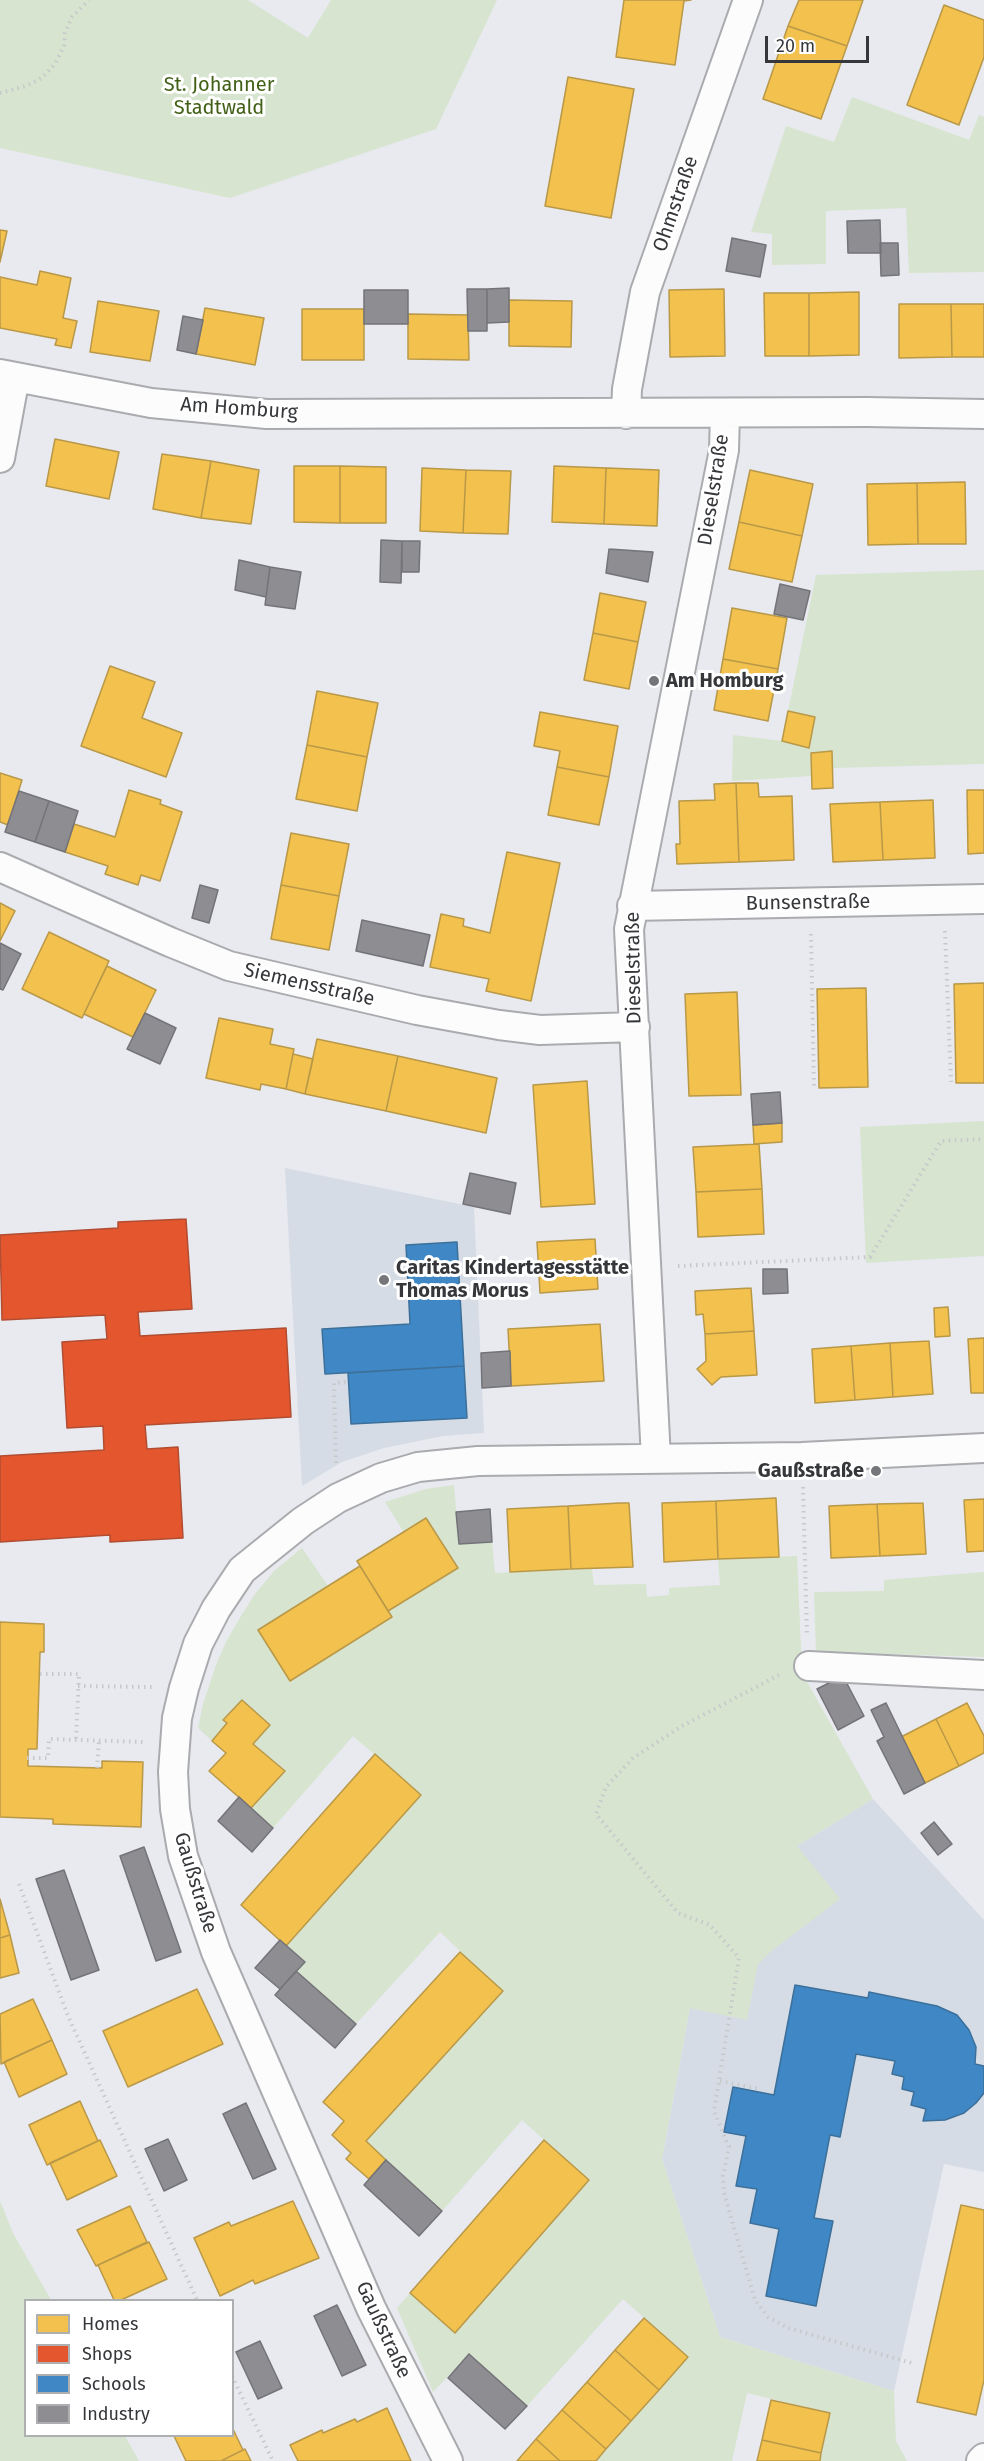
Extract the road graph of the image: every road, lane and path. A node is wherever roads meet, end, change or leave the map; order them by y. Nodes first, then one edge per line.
1 (89, 0) edge
2 (748, 0) edge
3 (0, 93) edge
4 (7, 376) edge
5 (725, 413) junction
6 (626, 414) junction
7 (984, 414) edge
8 (0, 458) edge
9 (0, 867) edge
10 (984, 899) edge
11 (943, 900) junction
12 (810, 903) junction
13 (632, 906) junction
14 (635, 1027) junction
15 (951, 1082) dead end
16 (814, 1086) dead end
17 (984, 1139) edge
18 (706, 1264) dead end
19 (348, 1382) dead end
20 (984, 1448) edge
21 (802, 1457) junction
22 (656, 1459) junction
23 (336, 1470) dead end
24 (808, 1666) junction
25 (40, 1674) dead end
26 (984, 1675) edge
27 (78, 1686) junction
28 (184, 1688) junction
29 (76, 1740) junction
30 (99, 1740) junction
31 (174, 1742) junction
32 (27, 1758) dead end
33 (97, 1768) dead end
34 (18, 1884) dead end
35 (720, 2081) junction
36 (759, 2089) dead end
37 (197, 2299) edge
38 (915, 2364) dead end
39 (234, 2380) edge
40 (273, 2461) edge
41 (448, 2461) edge

1 - 3 path
2 - 6 street, Ohmstraße
4 - 6 street, Am Homburg
4 - 8 street
5 - 6 street, Am Homburg
5 - 7 street, Am Homburg
5 - 13 street, Dieselstraße
9 - 14 street, Siemensstraße
10 - 11 street, Bunsenstraße
11 - 12 street, Bunsenstraße
11 - 15 path
12 - 13 street, Bunsenstraße
12 - 16 path
13 - 14 street, Dieselstraße
14 - 22 street, Dieselstraße
17 - 18 path
19 - 23 path
20 - 21 street, Gaußstraße
21 - 22 street, Gaußstraße
21 - 24 path
22 - 28 street, Gaußstraße
24 - 26 street
24 - 35 path
25 - 27 path
27 - 28 path
27 - 29 path
28 - 31 street, Gaußstraße
29 - 30 path
29 - 32 path
30 - 31 path
30 - 33 path
31 - 41 street, Gaußstraße
34 - 37 path
35 - 36 path
35 - 38 path
39 - 40 path

